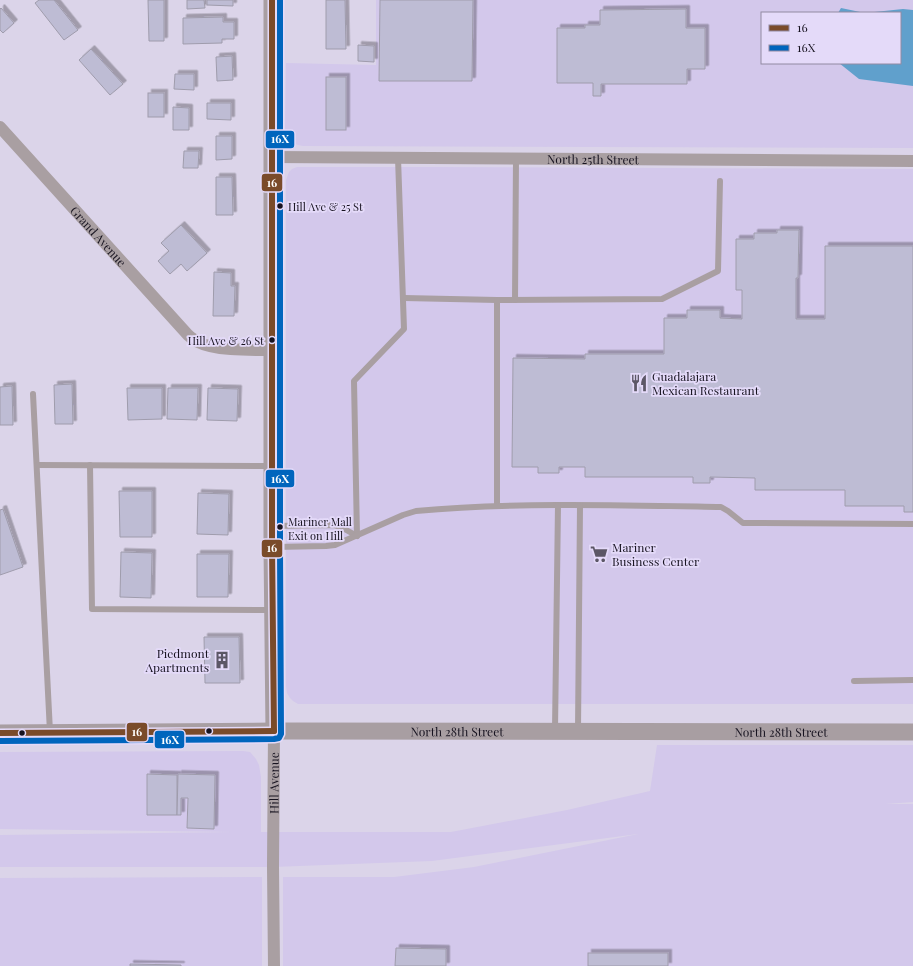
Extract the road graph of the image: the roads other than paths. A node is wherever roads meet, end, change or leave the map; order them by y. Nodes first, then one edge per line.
1 (272, 0) edge
2 (0, 127) edge
3 (272, 157) junction
4 (398, 158) junction
5 (516, 158) junction
6 (913, 161) edge
7 (720, 181) dead end
8 (404, 298) junction
9 (497, 300) junction
10 (515, 300) junction
11 (272, 350) junction
12 (33, 394) dead end
13 (37, 465) junction
14 (90, 465) junction
15 (273, 466) junction
16 (558, 505) junction
17 (497, 506) junction
18 (580, 506) junction
19 (913, 524) edge
20 (272, 526) junction
21 (357, 536) junction
22 (272, 547) junction
23 (273, 610) junction
24 (913, 680) edge
25 (854, 681) dead end
26 (274, 731) junction
27 (555, 731) junction
28 (578, 731) junction
29 (913, 732) edge
30 (0, 733) edge
31 (50, 733) junction
32 (274, 966) edge

1 - 3 main road, Hill Avenue
2 - 11 street, Grand Avenue
3 - 4 street, North 25th Street
3 - 11 main road, Hill Avenue
4 - 5 street, North 25th Street
4 - 8 lane
5 - 6 street, North 25th Street
5 - 10 lane
7 - 10 lane
8 - 9 lane
8 - 21 lane
9 - 10 lane
9 - 17 lane
11 - 15 main road, Hill Avenue
12 - 13 lane
13 - 14 lane
13 - 31 lane
14 - 15 lane
14 - 23 lane
15 - 20 main road, Hill Avenue
16 - 17 lane
16 - 18 lane
16 - 27 lane
17 - 21 lane
18 - 19 lane
18 - 28 lane
20 - 21 lane
20 - 22 main road, Hill Avenue
21 - 22 lane
22 - 23 main road, Hill Avenue
23 - 26 main road, Hill Avenue
24 - 25 lane
26 - 27 main road, North 28th Street
26 - 31 main road, North 28th Street
26 - 32 street, Hill Avenue
27 - 28 main road, North 28th Street
28 - 29 main road, North 28th Street
30 - 31 main road, North 28th Street

